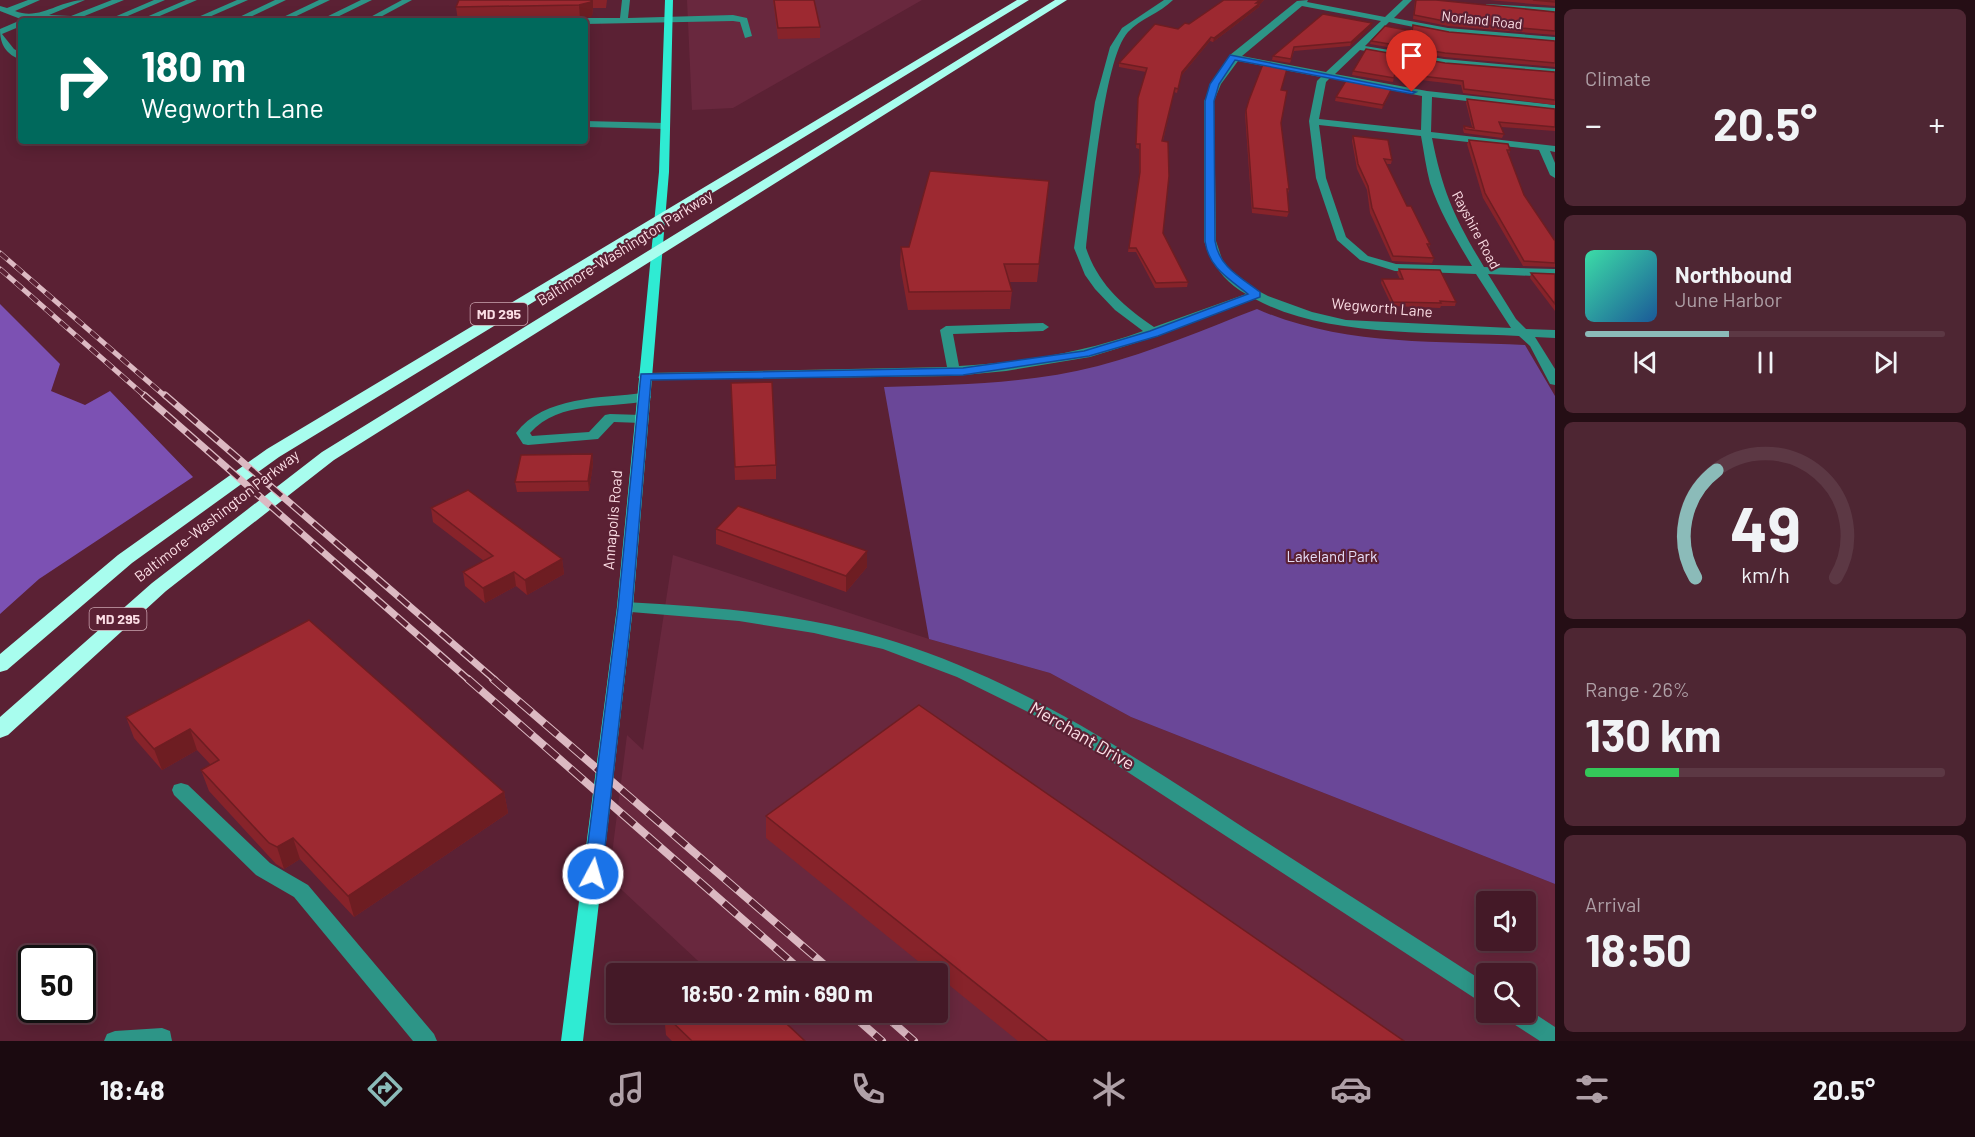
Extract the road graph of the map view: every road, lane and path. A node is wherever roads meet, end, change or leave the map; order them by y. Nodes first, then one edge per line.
1 (36, 0) edge
2 (81, 0) edge
3 (120, 0) edge
4 (161, 0) edge
5 (193, 0) edge
6 (244, 0) edge
7 (282, 0) edge
8 (326, 0) edge
9 (368, 0) edge
10 (408, 0) edge
11 (626, 0) edge
12 (669, 0) edge
13 (1024, 0) edge
14 (1062, 0) edge
15 (1169, 0) edge
16 (1408, 0) edge
17 (1302, 2) edge
18 (1481, 5) edge
19 (3, 10) edge
20 (1555, 11) edge
21 (39, 16) junction
22 (34, 18) edge
23 (54, 18) edge
24 (73, 18) edge
25 (116, 18) edge
26 (148, 18) edge
27 (200, 18) edge
28 (242, 18) edge
29 (286, 18) edge
30 (329, 18) edge
31 (373, 18) edge
32 (623, 20) junction
33 (668, 20) junction
34 (588, 21) edge
35 (1385, 21) junction
36 (18, 27) edge
37 (588, 31) edge
38 (748, 36) dead end
39 (5, 38) edge
40 (1555, 40) edge
41 (1358, 47) junction
42 (18, 54) edge
43 (1233, 57) junction
44 (1555, 72) edge
45 (1327, 76) junction
46 (1427, 94) junction
47 (1555, 108) edge
48 (1314, 121) junction
49 (588, 124) edge
50 (665, 126) junction
51 (1426, 134) junction
52 (1543, 148) junction
53 (1555, 149) edge
54 (1555, 175) edge
55 (1479, 270) junction
56 (1555, 273) edge
57 (1256, 294) junction
58 (1043, 327) dead end
59 (1154, 333) junction
60 (1523, 333) junction
61 (1555, 334) edge
62 (954, 372) junction
63 (645, 377) junction
64 (1555, 381) edge
65 (644, 397) junction
66 (642, 419) junction
67 (625, 608) junction
68 (0, 665) edge
69 (0, 730) edge
70 (181, 790) dead end
71 (1476, 988) edge
72 (1531, 1023) edge
73 (1555, 1039) edge
74 (116, 1041) edge
75 (161, 1041) edge
76 (426, 1041) edge
77 (572, 1041) edge

1 - 19 street
2 - 21 street
3 - 24 street
4 - 25 street
5 - 26 street
6 - 27 street
7 - 28 street
8 - 29 street
9 - 30 street
10 - 31 street
11 - 32 street
12 - 33 main road, Annapolis Road
13 - 68 highway, Baltimore-Washington Parkway / MD 295
14 - 69 highway, Baltimore-Washington Parkway / MD 295
15 - 59 street
16 - 35 street
17 - 35 street, Norland Road
17 - 43 street, Wegworth Lane
18 - 20 street
19 - 21 street
21 - 22 street
21 - 23 street
32 - 33 street
32 - 34 street
32 - 37 street
33 - 38 street
33 - 50 main road, Annapolis Road
35 - 40 street, Norland Road
35 - 41 street
36 - 39 street
39 - 42 street
41 - 44 street
41 - 45 street
43 - 45 street
43 - 57 street, Wegworth Lane
45 - 46 street
45 - 48 street
46 - 47 street
46 - 51 street, Rayshire Road
48 - 51 street
48 - 55 street
49 - 50 street
50 - 63 main road, Annapolis Road
51 - 52 street
51 - 55 street, Rayshire Road
52 - 53 street
52 - 54 street
55 - 56 street
55 - 60 street, Rayshire Road
57 - 59 street
57 - 60 street, Wegworth Lane
58 - 62 street
59 - 62 street
60 - 61 street, Wegworth Lane
60 - 64 street, Rayshire Road
62 - 63 street
63 - 65 main road, Annapolis Road
65 - 66 main road, Annapolis Road
65 - 66 street
66 - 67 main road, Annapolis Road
67 - 71 street, Merchant Drive
67 - 77 main road, Annapolis Road
70 - 76 street
72 - 73 street
74 - 75 street

